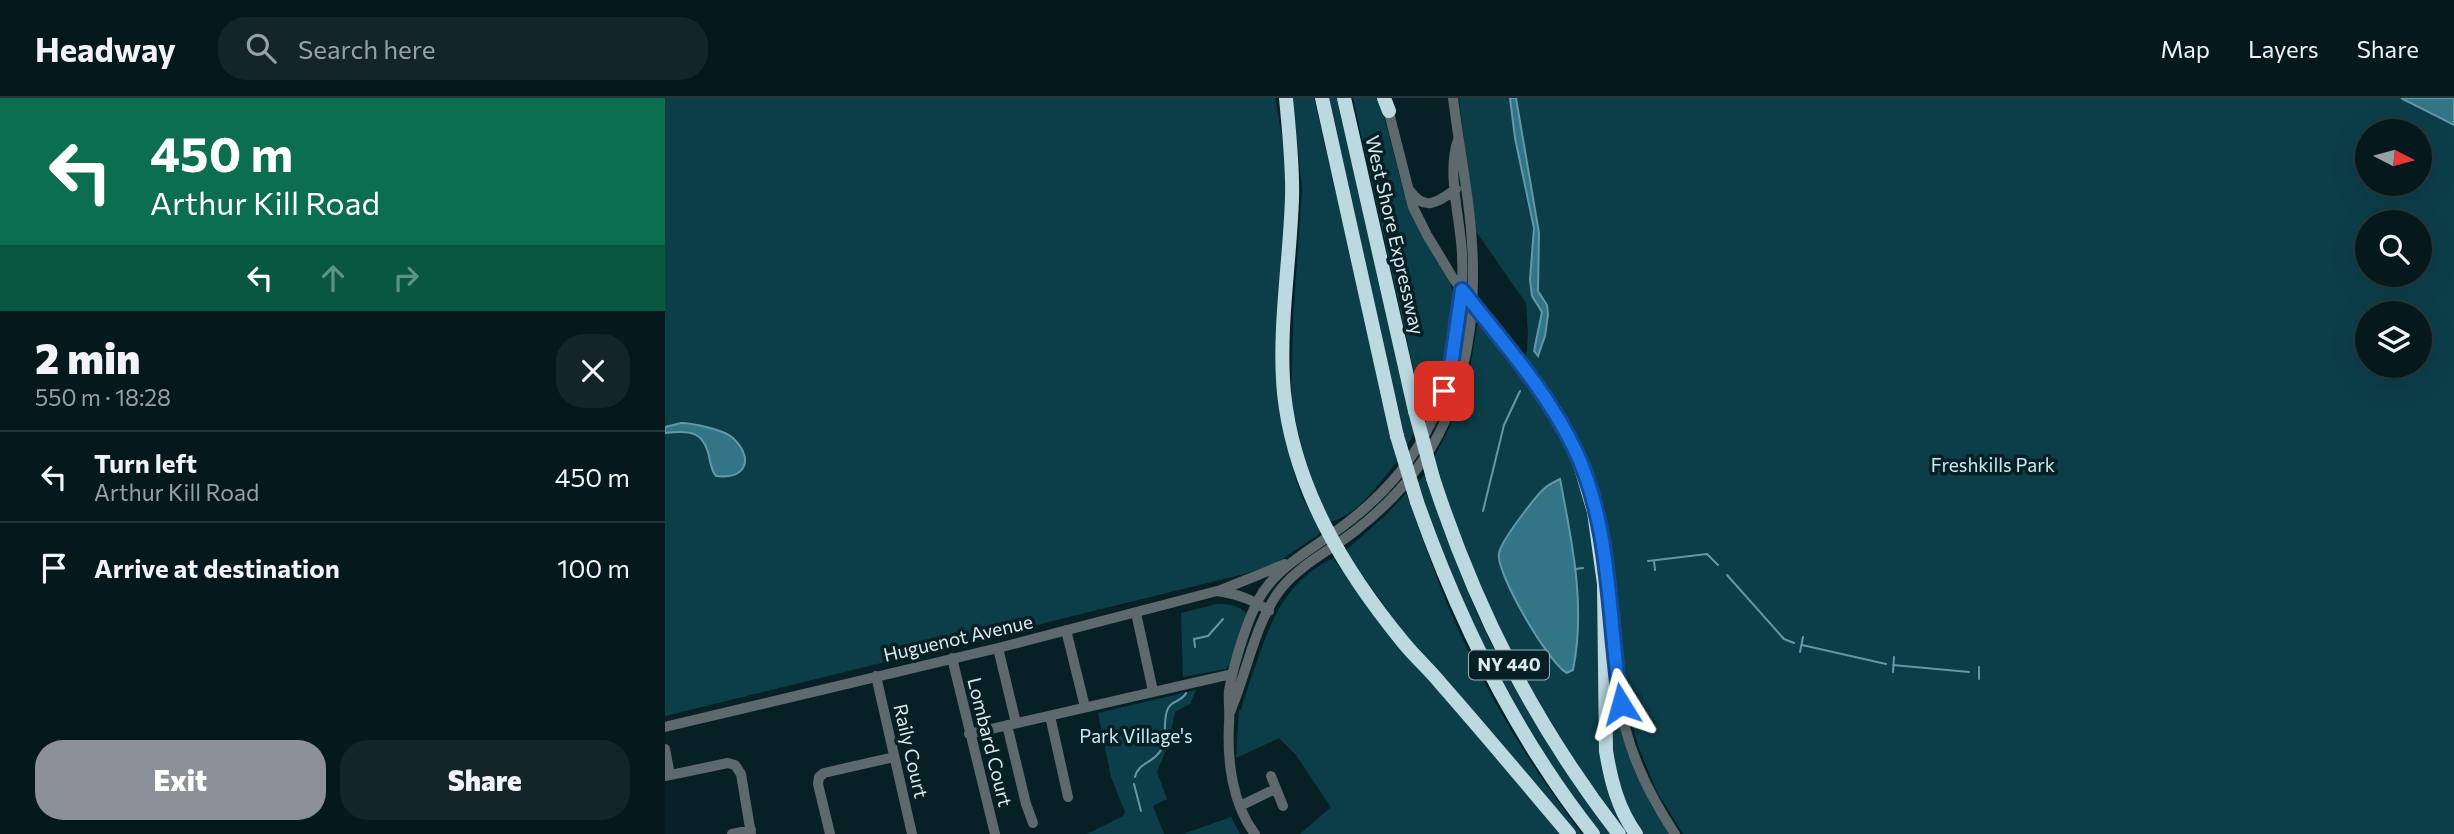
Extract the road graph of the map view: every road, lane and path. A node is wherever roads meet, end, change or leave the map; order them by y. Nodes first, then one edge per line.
1 (1286, 98) edge
2 (1322, 98) edge
3 (1344, 98) edge
4 (1453, 98) edge
5 (1386, 102) edge
6 (1458, 140) junction
7 (1404, 176) junction
8 (1456, 190) junction
9 (1462, 290) junction
10 (1472, 303) junction
11 (1577, 454) junction
12 (1334, 540) junction
13 (1295, 560) junction
14 (1217, 591) junction
15 (1257, 602) junction
16 (1269, 611) junction
17 (1136, 613) junction
18 (1066, 630) junction
19 (998, 648) junction
20 (953, 658) junction
21 (1232, 674) junction
22 (876, 676) junction
23 (1153, 691) junction
24 (1085, 707) junction
25 (1230, 714) junction
26 (1050, 716) junction
27 (1012, 724) junction
28 (665, 727) edge
29 (969, 734) junction
30 (665, 749) edge
31 (894, 757) junction
32 (668, 775) edge
33 (1271, 776) dead end
34 (1275, 789) junction
35 (1068, 797) dead end
36 (1240, 806) junction
37 (1283, 806) dead end
38 (1033, 823) dead end
39 (751, 832) edge
40 (732, 834) edge
41 (830, 834) edge
42 (912, 834) edge
43 (995, 834) edge
44 (1255, 834) edge
45 (1569, 834) edge
46 (1593, 834) edge
47 (1619, 834) edge
48 (1636, 834) edge
49 (1675, 834) edge

1 - 12 highway
2 - 46 highway, NY 440, bridge
3 - 47 highway, West Shore Expressway / NY 440, bridge
4 - 6 street
5 - 7 street
6 - 8 street
6 - 10 street
7 - 8 street
7 - 9 street
8 - 9 street
9 - 10 street
9 - 12 street
10 - 11 street
10 - 12 street
11 - 48 highway
11 - 49 street
12 - 13 street
12 - 16 street
12 - 45 highway
13 - 14 street
13 - 15 street
14 - 15 street, Huguenot Avenue
14 - 17 street, Huguenot Avenue
15 - 16 street, Huguenot Avenue
15 - 21 street
16 - 25 street
17 - 18 street, Huguenot Avenue
17 - 23 street
18 - 19 street, Huguenot Avenue
18 - 24 street
19 - 20 street, Huguenot Avenue
19 - 27 street
20 - 22 street, Huguenot Avenue
20 - 29 street, Lombard Court
21 - 23 street
21 - 25 street
22 - 28 street, Huguenot Avenue
22 - 31 street, Raily Court
23 - 24 street
24 - 26 street
25 - 36 street
26 - 27 street
26 - 35 street
27 - 29 street
27 - 38 street
29 - 43 street, Lombard Court
30 - 32 street
31 - 41 street
31 - 42 street, Raily Court
32 - 39 street
33 - 34 street
34 - 36 street
34 - 37 street
36 - 44 street
39 - 40 street

